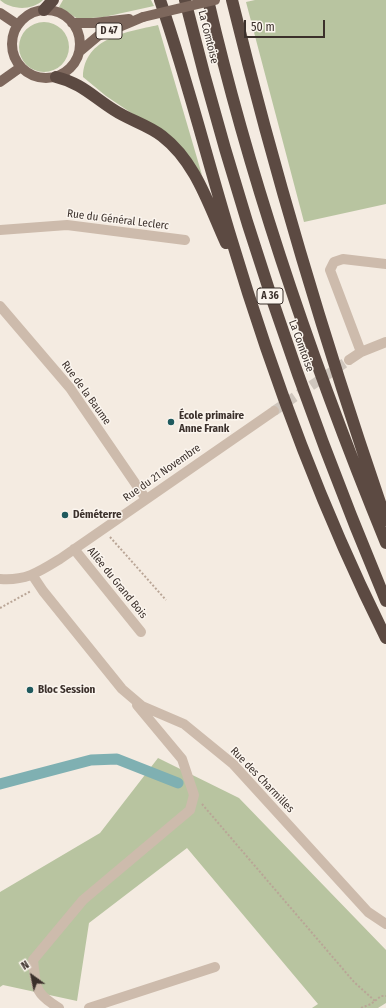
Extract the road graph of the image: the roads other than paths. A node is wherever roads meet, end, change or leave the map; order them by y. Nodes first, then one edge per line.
1 (53, 0) edge
2 (160, 0) edge
3 (185, 0) edge
4 (208, 0) edge
5 (216, 0) edge
6 (232, 0) edge
7 (44, 10) junction
8 (0, 13) edge
9 (143, 18) junction
10 (72, 22) junction
11 (18, 25) junction
12 (79, 52) junction
13 (20, 67) junction
14 (56, 77) junction
15 (0, 82) edge
16 (0, 230) edge
17 (185, 240) dead end
18 (386, 264) edge
19 (248, 295) junction
20 (0, 306) edge
21 (386, 342) edge
22 (361, 352) junction
23 (349, 360) tunnel mouth
24 (274, 411) tunnel mouth
25 (146, 498) junction
26 (386, 520) edge
27 (386, 543) edge
28 (74, 549) junction
29 (33, 576) junction
30 (0, 579) edge
31 (386, 601) edge
32 (141, 632) dead end
33 (386, 638) edge
34 (128, 695) junction
35 (386, 924) edge
36 (215, 967) dead end
37 (59, 1008) edge
38 (89, 1008) edge

1 - 7 highway
2 - 19 highway
3 - 31 highway, La Comtoise / A 36
4 - 27 highway, La Comtoise / A 36
5 - 9 main road, D 47, bridge
6 - 26 highway
7 - 10 main road
7 - 11 main road
8 - 11 main road
9 - 10 main road, D 47
9 - 12 main road, D 47
10 - 12 main road
11 - 13 main road
12 - 14 main road
13 - 14 main road
13 - 15 main road
14 - 19 highway
16 - 17 street, Rue du Général Leclerc
18 - 22 street
19 - 33 highway
20 - 25 street, Rue de la Baume
21 - 22 street
22 - 23 street
24 - 25 street, Rue du 21 Novembre
25 - 28 street, Rue du 21 Novembre
28 - 29 street, Rue du 21 Novembre
28 - 32 street, Allée du Grand Bois
29 - 30 street, Rue du 21 Novembre
29 - 34 street, Rue des Charmilles
34 - 35 street, Rue des Charmilles
34 - 37 street
36 - 38 street

